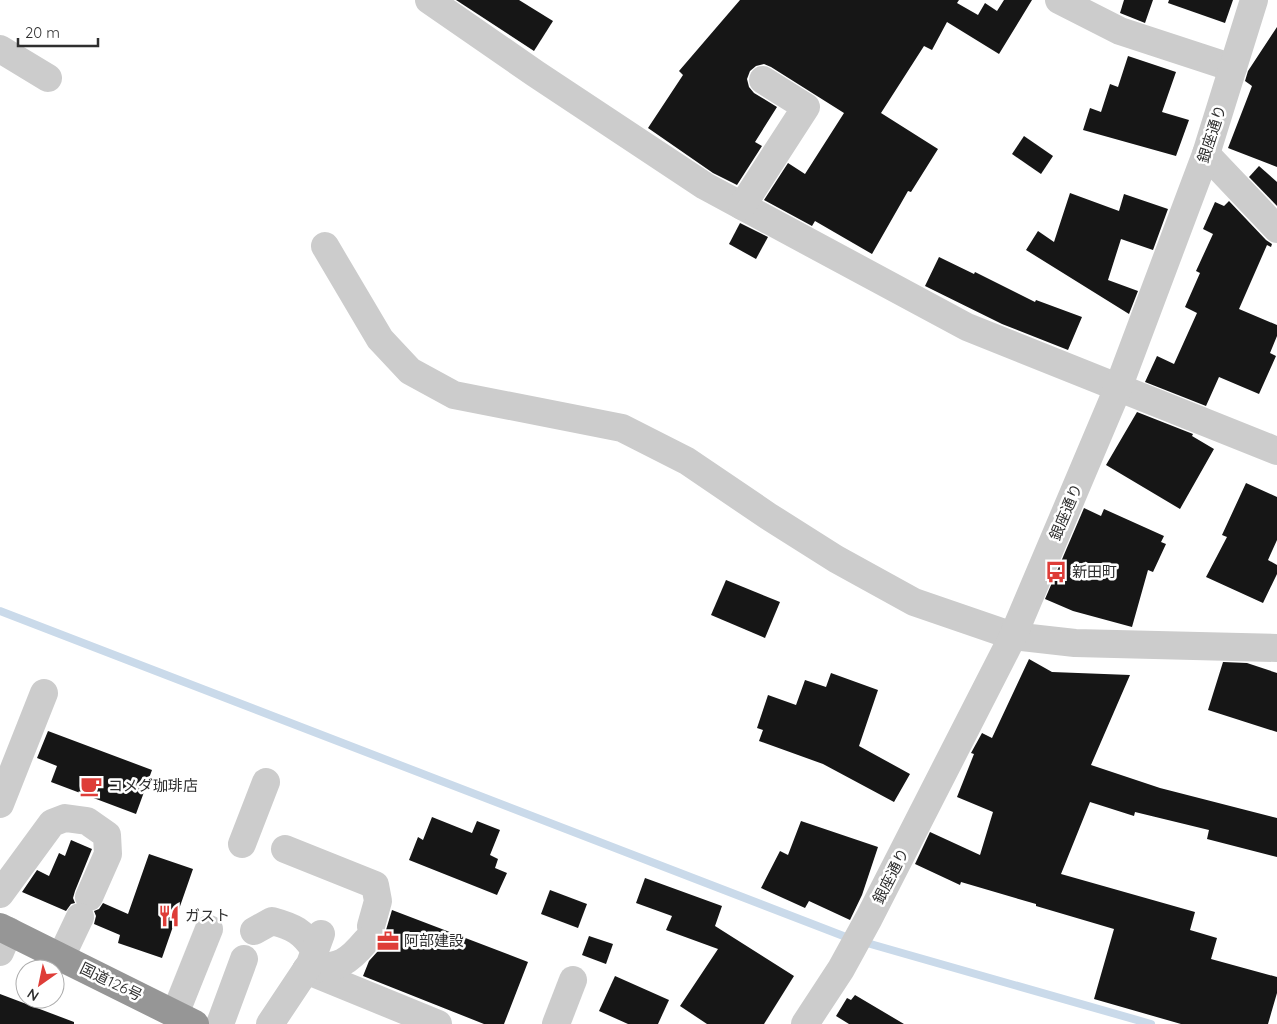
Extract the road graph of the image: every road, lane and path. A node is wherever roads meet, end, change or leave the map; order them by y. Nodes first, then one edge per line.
1 (428, 0) edge
2 (1059, 0) edge
3 (1254, 0) edge
4 (0, 49) edge
5 (1233, 68) junction
6 (48, 78) dead end
7 (763, 80) dead end
8 (1206, 154) junction
9 (742, 206) junction
10 (1277, 229) edge
11 (325, 246) dead end
12 (1118, 388) junction
13 (1277, 451) edge
14 (1013, 636) junction
15 (1277, 648) edge
16 (44, 693) dead end
17 (266, 782) dead end
18 (0, 804) edge
19 (242, 844) dead end
20 (284, 849) dead end
21 (0, 894) edge
22 (208, 929) dead end
23 (254, 931) dead end
24 (3, 937) edge
25 (314, 951) junction
26 (61, 957) junction
27 (244, 959) dead end
28 (573, 980) dead end
29 (185, 1019) edge
30 (220, 1024) edge
31 (270, 1024) edge
32 (438, 1024) edge
33 (556, 1024) edge
34 (805, 1024) edge

1 - 9 street
2 - 5 street
3 - 5 street, 銀座通り
4 - 6 street
5 - 8 street, 銀座通り
7 - 9 street
8 - 10 street
8 - 12 street, 銀座通り
9 - 12 street
11 - 14 street
12 - 13 street
12 - 14 street, 銀座通り
14 - 15 street
14 - 34 street, 銀座通り
16 - 18 street
17 - 19 street
20 - 25 street
21 - 26 street
22 - 29 street
23 - 25 street
24 - 26 highway, 国道126号
25 - 31 street
25 - 32 street
26 - 29 highway, 国道126号
27 - 30 street
28 - 33 street

